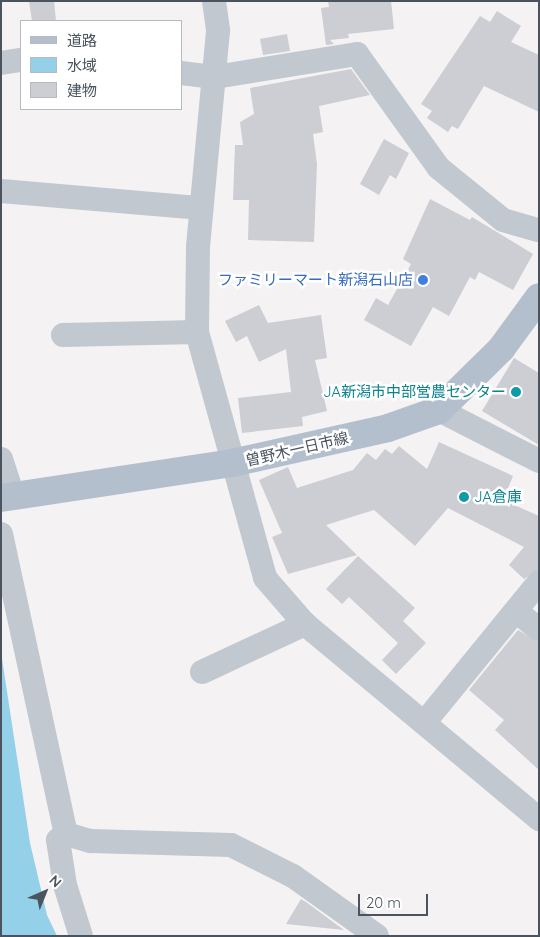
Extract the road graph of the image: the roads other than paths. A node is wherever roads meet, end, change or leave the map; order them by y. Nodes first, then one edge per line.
1 (214, 1) edge
2 (20, 60) edge
3 (1, 63) edge
4 (182, 73) edge
5 (215, 77) junction
6 (1, 191) edge
7 (201, 208) junction
8 (539, 230) edge
9 (539, 297) edge
10 (197, 332) junction
11 (63, 335) dead end
12 (439, 410) junction
13 (1, 459) edge
14 (539, 461) edge
15 (232, 463) junction
16 (7, 497) edge
17 (1, 534) edge
18 (539, 582) edge
19 (517, 612) junction
20 (305, 624) junction
21 (539, 629) edge
22 (202, 672) dead end
23 (424, 723) junction
24 (539, 819) edge
25 (66, 834) junction
26 (81, 936) edge
27 (376, 936) edge

1 - 5 street
2 - 3 street
4 - 5 street
5 - 7 street
5 - 8 street
6 - 7 street
7 - 10 street
9 - 12 main road, 曽野木一日市線
10 - 11 street
10 - 15 street
12 - 14 street
12 - 15 main road, 曽野木一日市線
13 - 16 street
15 - 16 main road, 曽野木一日市線
15 - 20 street
17 - 25 street
18 - 19 street
19 - 21 street
19 - 23 street
20 - 22 street
20 - 23 street
23 - 24 street
25 - 26 street
25 - 27 street

